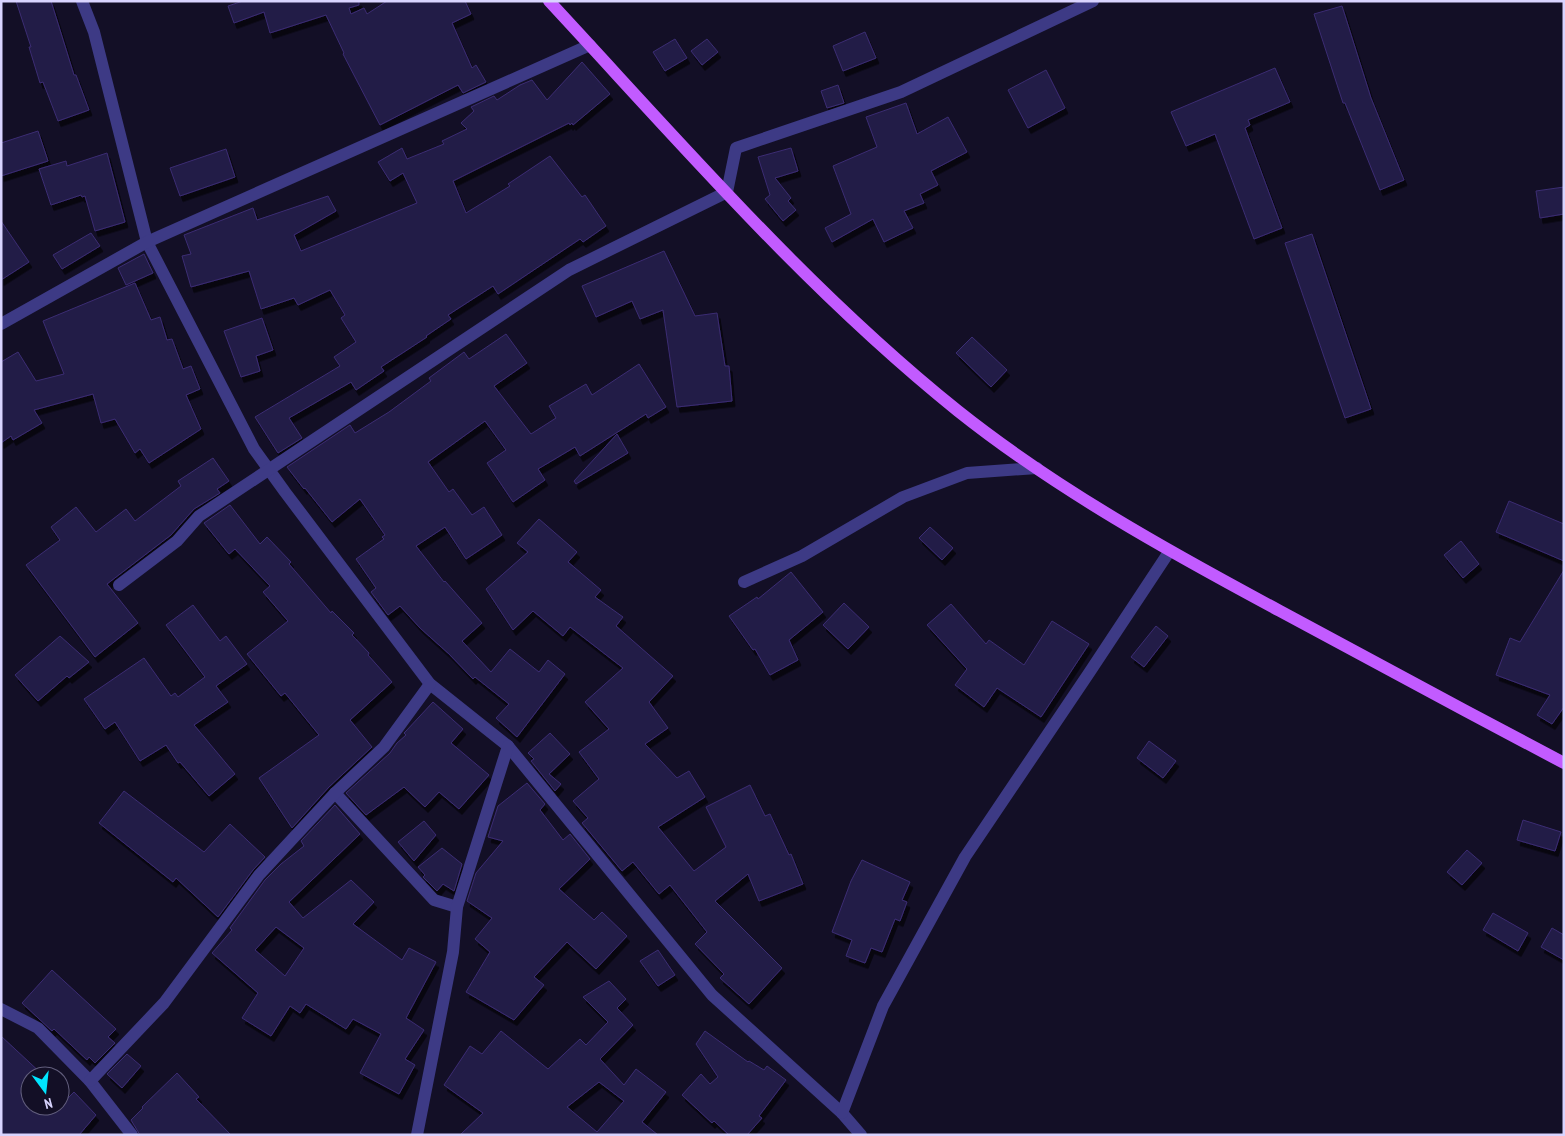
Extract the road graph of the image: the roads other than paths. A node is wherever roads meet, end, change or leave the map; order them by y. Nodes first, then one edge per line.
1 (82, 1) edge
2 (549, 1) edge
3 (1093, 1) edge
4 (590, 46) junction
5 (727, 192) junction
6 (147, 242) junction
7 (1, 324) edge
8 (268, 468) junction
9 (1037, 468) junction
10 (1169, 552) junction
11 (744, 582) dead end
12 (119, 585) dead end
13 (430, 684) junction
14 (508, 746) junction
15 (1564, 763) edge
16 (335, 792) junction
17 (457, 908) junction
18 (1, 1009) edge
19 (90, 1081) junction
20 (842, 1113) junction
21 (132, 1135) edge
22 (417, 1135) edge
23 (861, 1135) edge

1 - 6 street
2 - 4 main road
3 - 5 street
4 - 5 main road
4 - 6 street
5 - 8 street
5 - 9 main road
6 - 7 street
6 - 8 street
8 - 12 street
8 - 13 street
9 - 10 main road
9 - 11 street
10 - 15 main road
10 - 20 street
13 - 14 street
13 - 16 street
14 - 17 street
14 - 20 street
16 - 17 street
16 - 19 street
17 - 22 street
18 - 19 street
19 - 21 street
20 - 23 street

